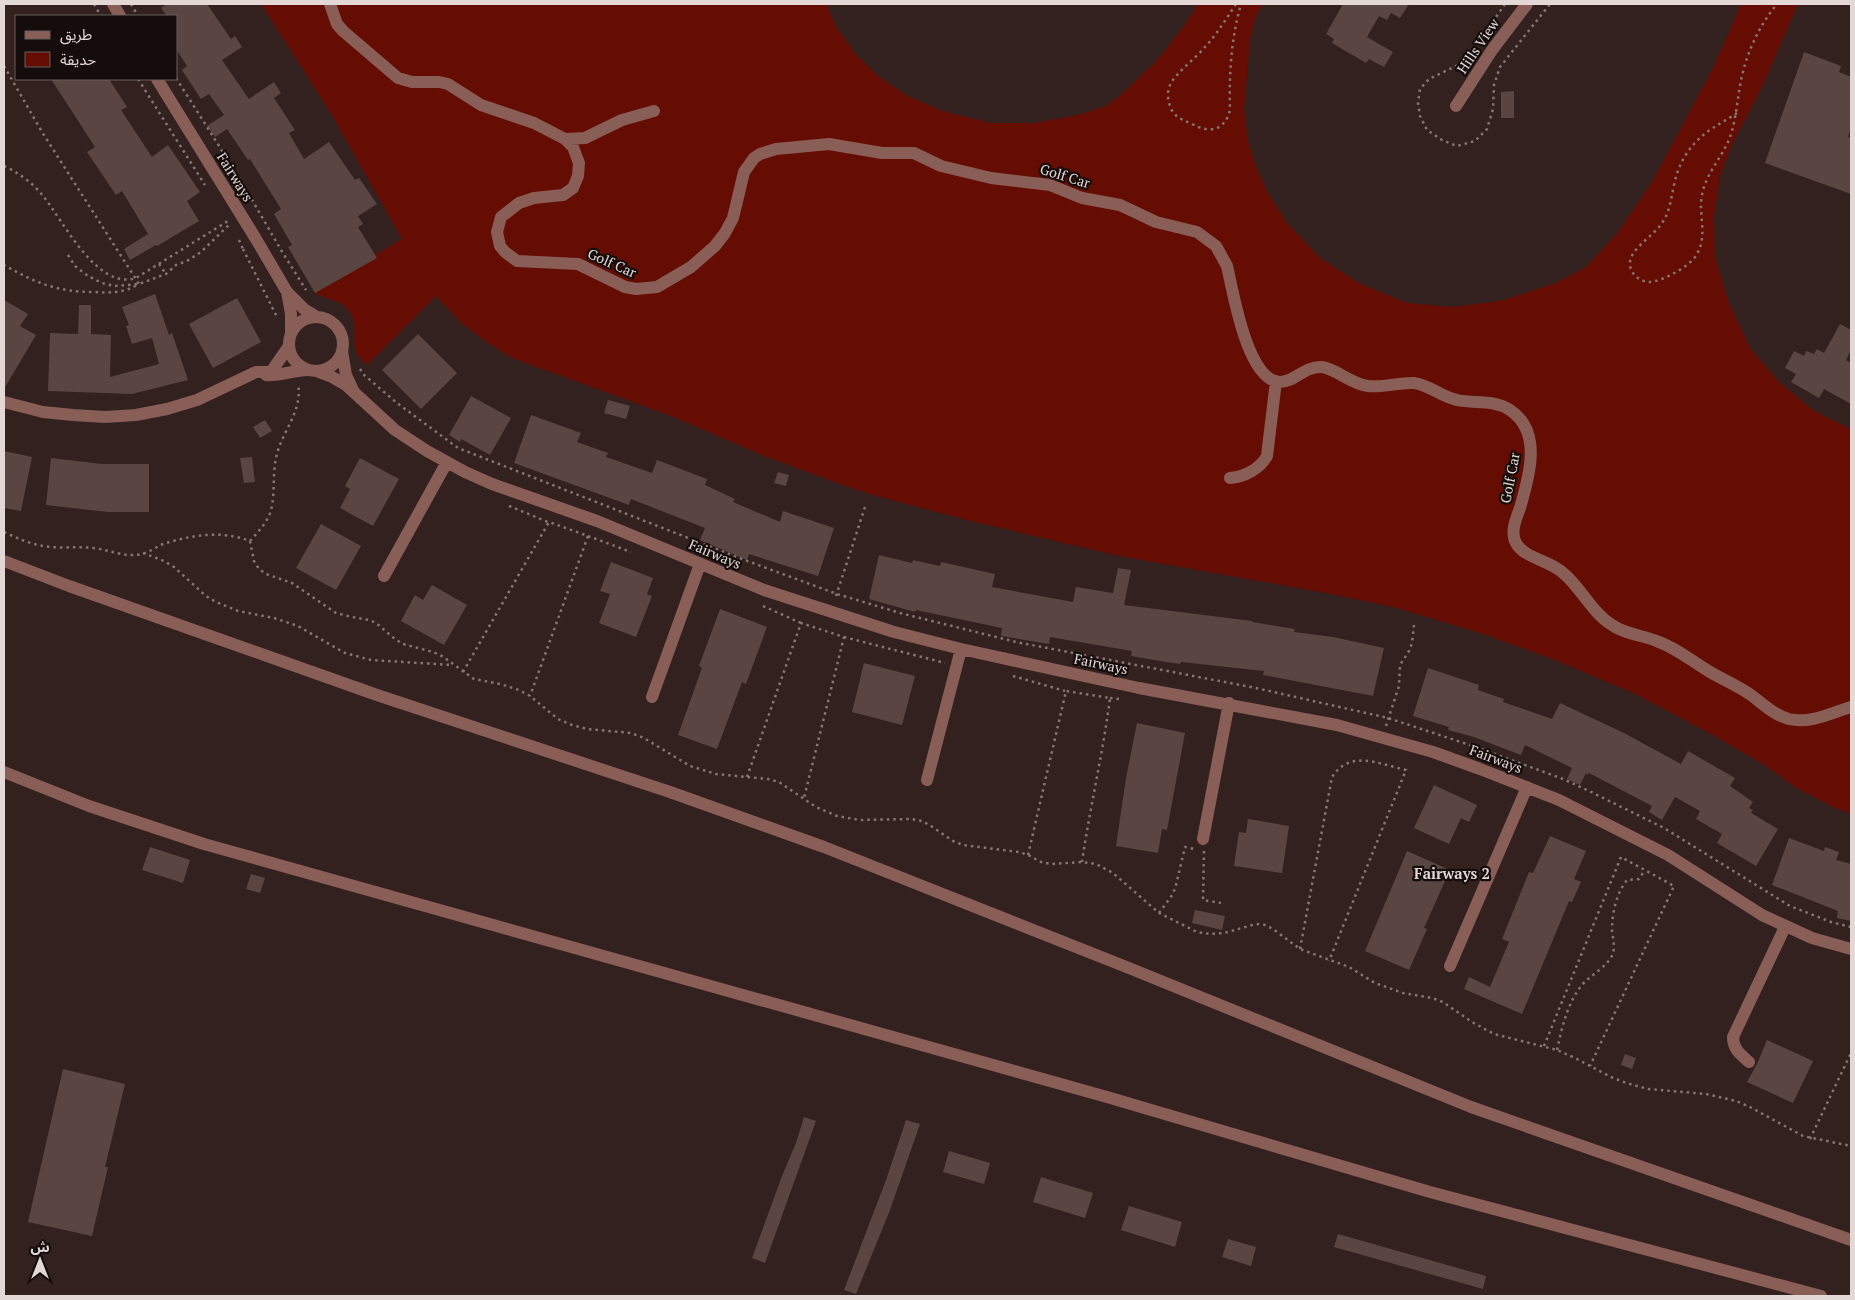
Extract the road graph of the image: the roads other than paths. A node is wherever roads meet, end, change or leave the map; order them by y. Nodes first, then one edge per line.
1 (113, 4) edge
2 (330, 4) edge
3 (1527, 4) edge
4 (119, 15) edge
5 (157, 80) edge
6 (1456, 106) dead end
7 (654, 111) dead end
8 (591, 136) junction
9 (565, 139) junction
10 (578, 157) junction
11 (287, 292) junction
12 (317, 317) junction
13 (292, 333) junction
14 (289, 346) junction
15 (342, 355) junction
16 (306, 371) junction
17 (256, 372) junction
18 (1276, 381) junction
19 (353, 390) junction
20 (4, 402) edge
21 (447, 462) junction
22 (1230, 478) dead end
23 (4, 561) edge
24 (700, 564) junction
25 (384, 576) dead end
26 (961, 649) junction
27 (652, 697) dead end
28 (1229, 704) junction
29 (1851, 707) edge
30 (4, 772) edge
31 (927, 780) dead end
32 (1527, 787) junction
33 (1203, 839) dead end
34 (1785, 927) junction
35 (1851, 949) edge
36 (1450, 966) dead end
37 (1749, 1062) dead end
38 (1851, 1240) edge
39 (1821, 1296) edge

1 - 4 street
2 - 9 street
3 - 6 street, Hills View
5 - 11 street, Fairways
7 - 8 street
8 - 9 street
8 - 10 street
9 - 10 street
10 - 18 street, Golf Car
11 - 12 street
11 - 13 street
12 - 13 street
12 - 15 street
13 - 14 street
14 - 16 street
14 - 17 street
15 - 16 street
15 - 19 street
16 - 17 street
16 - 19 street
17 - 20 street
18 - 22 street
18 - 29 street, Golf Car
19 - 21 street, Fairways
21 - 24 street, Fairways
21 - 25 street
23 - 38 street
24 - 26 street, Fairways
24 - 27 street
26 - 28 street, Fairways
26 - 31 street
28 - 32 street, Fairways
28 - 33 street
30 - 39 street
32 - 34 street, Fairways
32 - 36 street
34 - 35 street, Fairways
34 - 37 street

